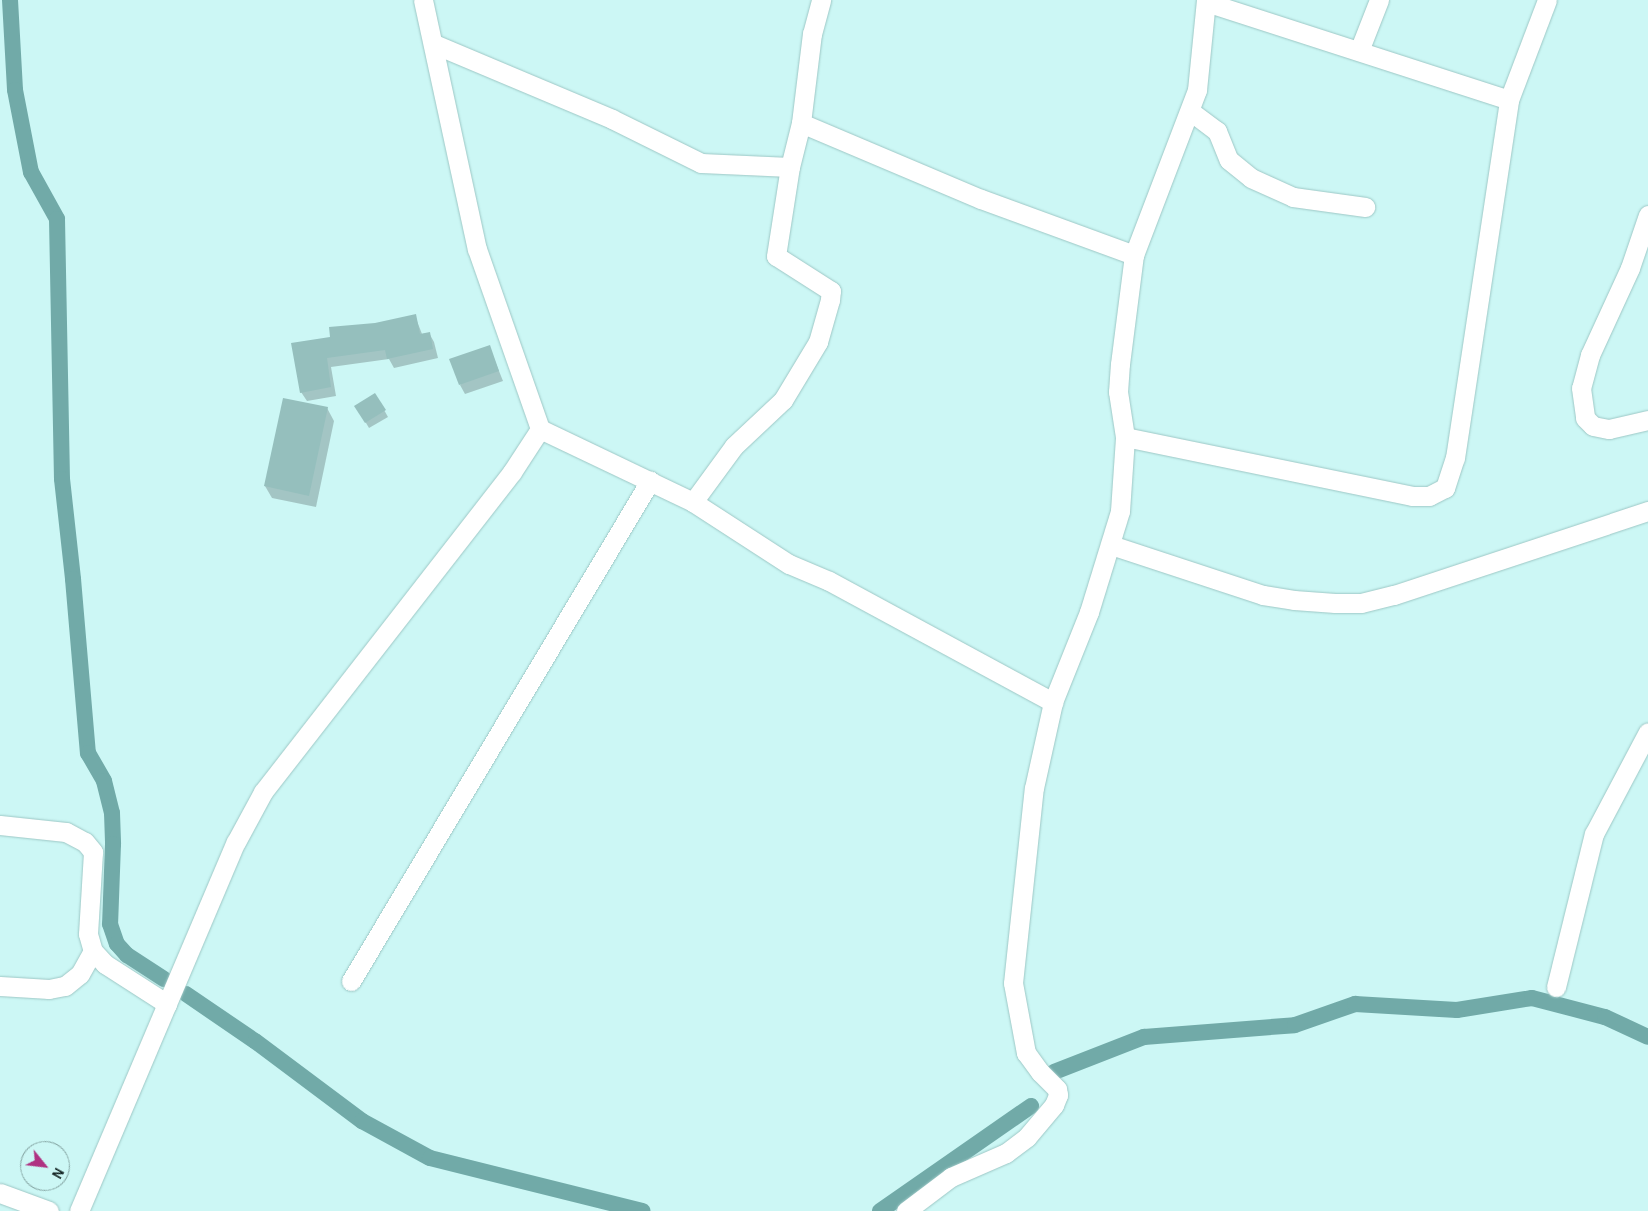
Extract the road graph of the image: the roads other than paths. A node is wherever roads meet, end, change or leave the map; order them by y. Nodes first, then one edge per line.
1 (423, 0) edge
2 (822, 0) edge
3 (1378, 0) edge
4 (1547, 0) edge
5 (1206, 1) edge
6 (434, 44) junction
7 (1360, 52) junction
8 (1509, 100) junction
9 (1190, 111) junction
10 (800, 123) junction
11 (790, 167) junction
12 (1365, 207) dead end
13 (1648, 215) edge
14 (1134, 255) junction
15 (1648, 420) edge
16 (540, 429) junction
17 (1125, 437) junction
18 (650, 482) junction
19 (693, 502) junction
20 (1648, 510) edge
21 (1111, 545) junction
22 (1053, 702) junction
23 (1648, 732) edge
24 (0, 825) edge
25 (93, 951) junction
26 (351, 981) dead end
27 (0, 986) edge
28 (1556, 987) dead end
29 (168, 1004) junction
30 (0, 1193) edge
31 (49, 1211) edge
32 (79, 1211) edge
33 (906, 1211) edge

1 - 6 street
2 - 10 street
3 - 7 street
4 - 8 street
5 - 7 street
5 - 9 street
6 - 11 street
6 - 16 street
7 - 8 street
8 - 17 street
9 - 12 street
9 - 14 street
10 - 11 street
10 - 14 street
11 - 19 street
13 - 15 street
14 - 17 street
16 - 18 street
16 - 29 street
17 - 21 street
18 - 19 street
18 - 26 street
19 - 22 street
20 - 21 street
21 - 22 street
22 - 33 street
23 - 28 street
24 - 25 street
25 - 27 street
25 - 29 street
29 - 32 street
30 - 31 street

